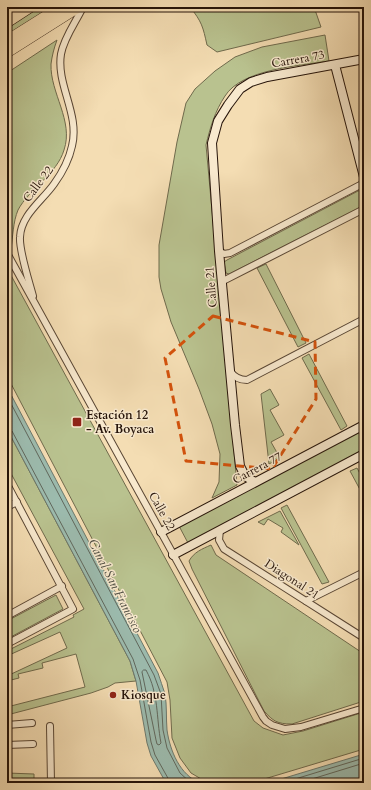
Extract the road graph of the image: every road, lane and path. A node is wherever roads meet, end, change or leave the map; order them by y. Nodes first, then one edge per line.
1 (30, 7) edge
2 (61, 7) edge
3 (78, 7) edge
4 (83, 7) edge
5 (7, 22) edge
6 (7, 41) edge
7 (7, 52) edge
8 (364, 59) edge
9 (335, 65) junction
10 (240, 89) joint
11 (364, 177) edge
12 (364, 183) edge
13 (364, 209) edge
14 (219, 252) junction
15 (7, 253) edge
16 (223, 281) junction
17 (35, 306) junction
18 (364, 319) edge
19 (230, 370) junction
20 (364, 425) edge
21 (364, 454) edge
22 (255, 482) junction
23 (7, 484) edge
24 (17, 502) junction
25 (7, 507) edge
26 (220, 530) junction
27 (161, 532) junction
28 (173, 555) junction
29 (364, 572) edge
30 (62, 586) junction
31 (306, 601) junction
32 (7, 616) edge
33 (364, 638) edge
34 (7, 644) edge
35 (364, 708) edge
36 (32, 723) dead end
37 (7, 726) edge
38 (50, 726) dead end
39 (33, 744) dead end
40 (7, 745) edge
41 (51, 783) edge

1 - 5 highway
2 - 6 highway
3 - 7 highway
4 - 17 street, Calle 22
8 - 9 street, Carrera 73
9 - 10 street, Carrera 73
9 - 11 street
10 - 14 street, Calle 21
12 - 14 street
13 - 16 street
14 - 16 street, Calle 21
15 - 17 street, Calle 22
16 - 19 street, Calle 21
17 - 27 street, Calle 22
18 - 19 street
19 - 22 street, Calle 21
20 - 22 street, Carrera 77
21 - 26 street
22 - 27 street, Carrera 77
23 - 24 street
24 - 25 street
24 - 30 street
26 - 28 street
26 - 31 street, Diagonal 21
27 - 28 street, Calle 22
28 - 35 street, Calle 22
29 - 31 street
30 - 32 street
30 - 34 street
31 - 33 street, Diagonal 21
36 - 37 street
38 - 41 street
39 - 40 street

